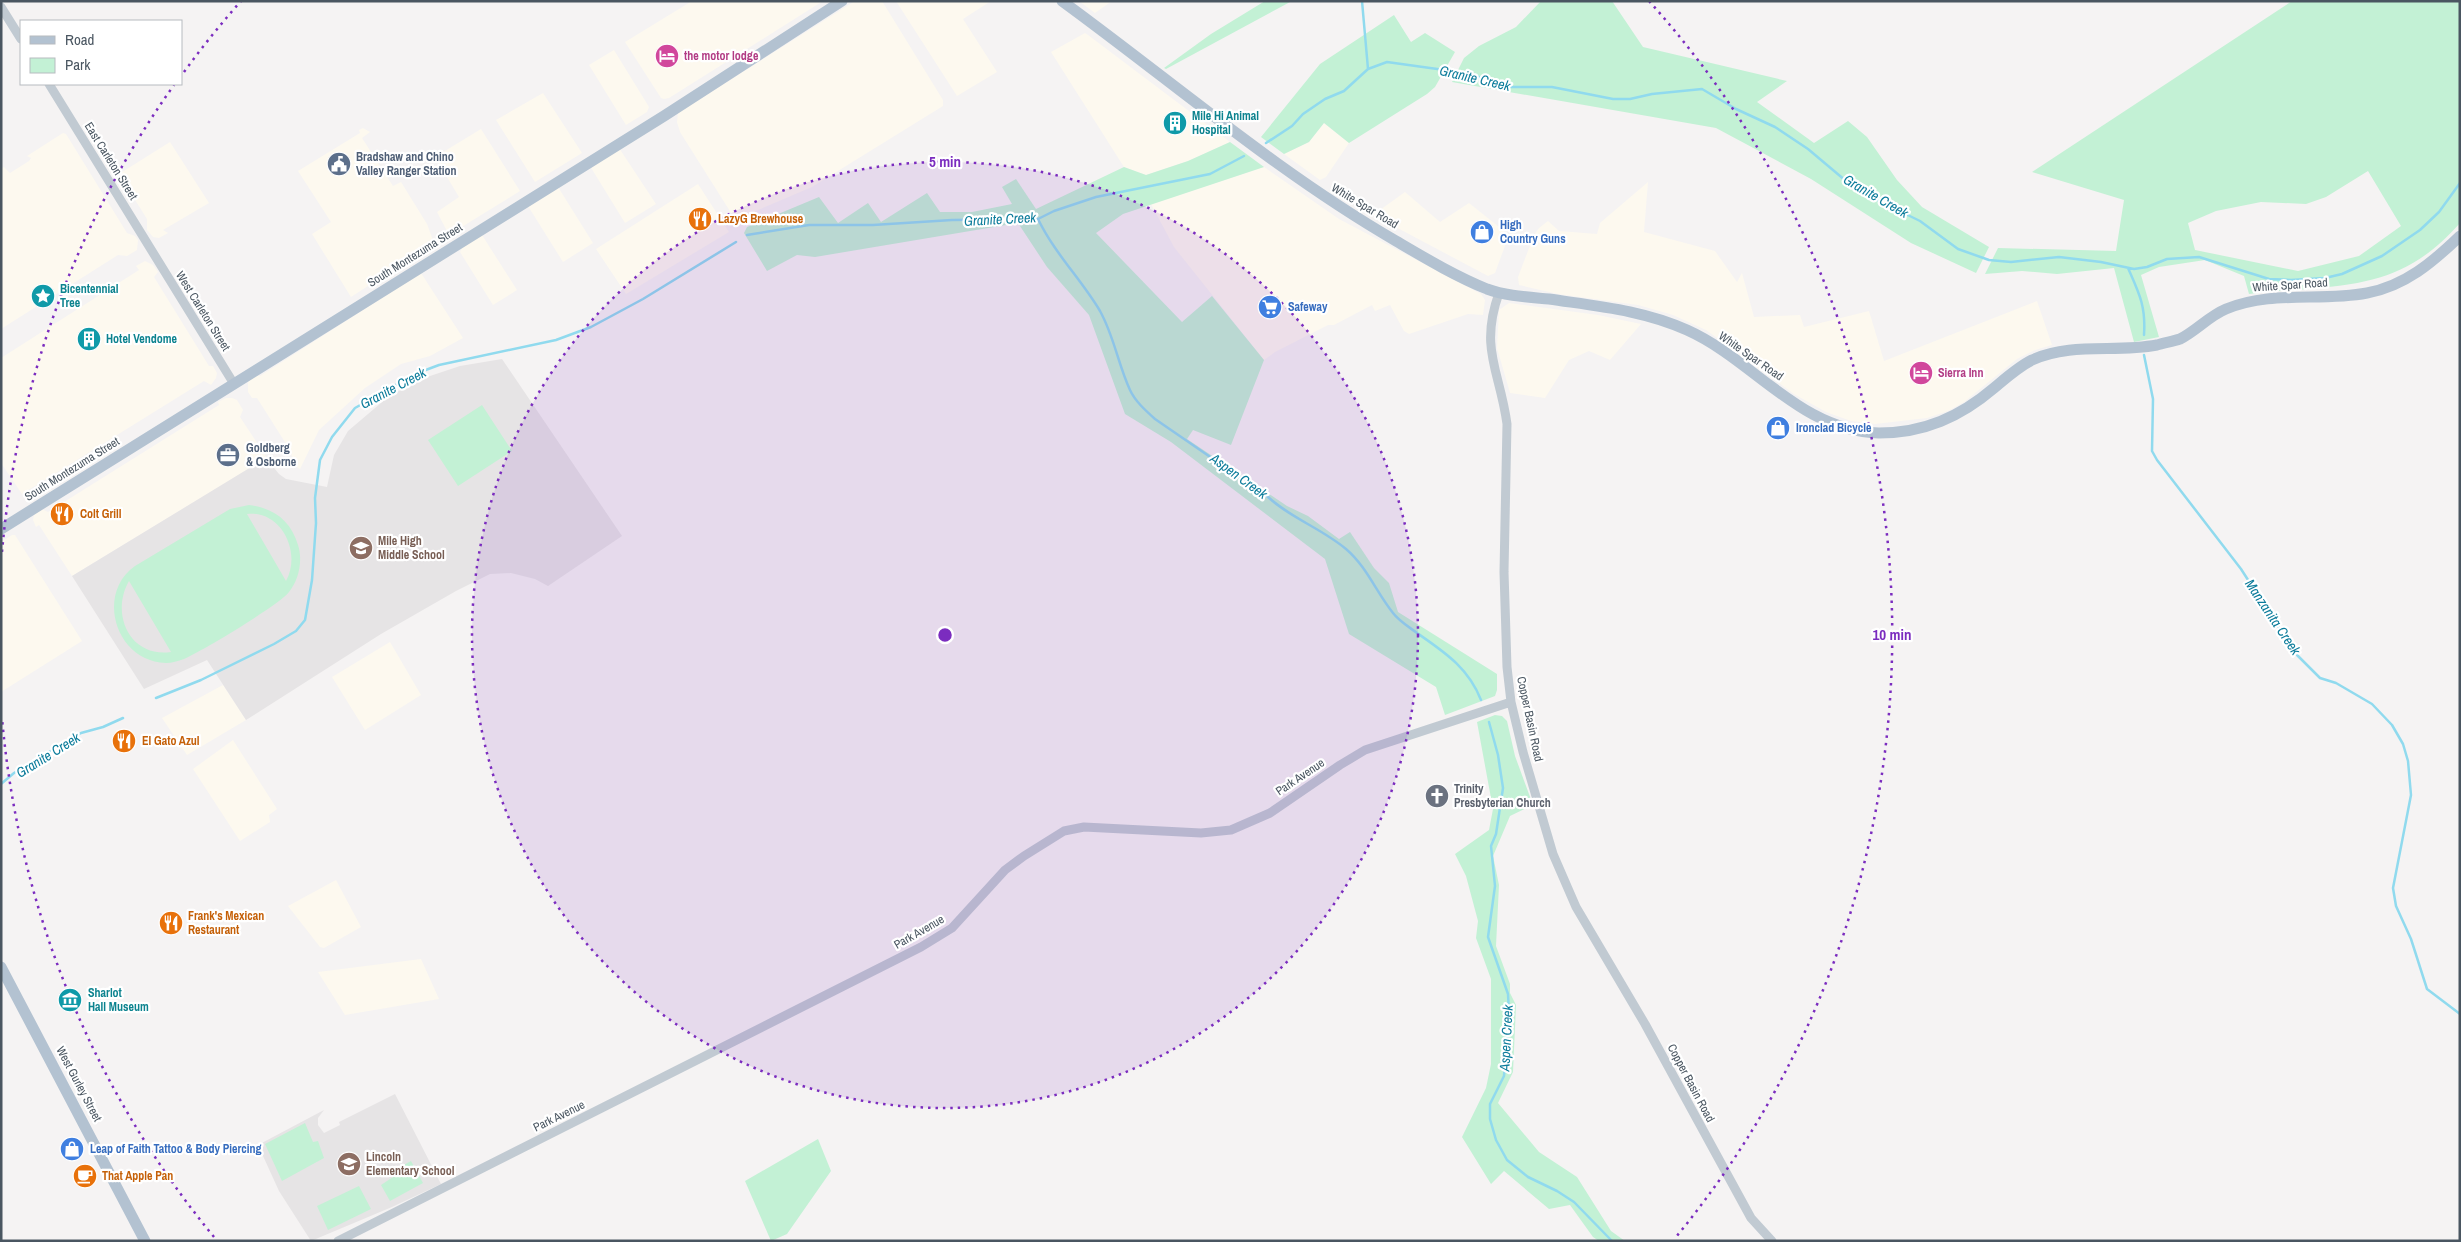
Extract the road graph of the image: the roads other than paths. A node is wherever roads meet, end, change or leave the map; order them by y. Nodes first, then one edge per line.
1 (842, 1) edge
2 (1062, 1) edge
3 (1, 6) edge
4 (20, 37) edge
5 (50, 85) edge
6 (2460, 236) edge
7 (151, 251) joint
8 (1499, 293) junction
9 (234, 384) junction
10 (1, 529) edge
11 (1511, 702) junction
12 (1, 967) edge
13 (145, 1241) edge
14 (338, 1241) edge
15 (1772, 1241) edge

1 - 9 main road, South Montezuma Street
2 - 8 main road, White Spar Road
3 - 4 street
5 - 7 street, East Carleton Street
6 - 8 main road, White Spar Road
7 - 9 street, West Carleton Street
8 - 11 street, Copper Basin Road
9 - 10 main road, South Montezuma Street
11 - 14 street, Park Avenue
11 - 15 street, Copper Basin Road
12 - 13 main road, West Gurley Street

